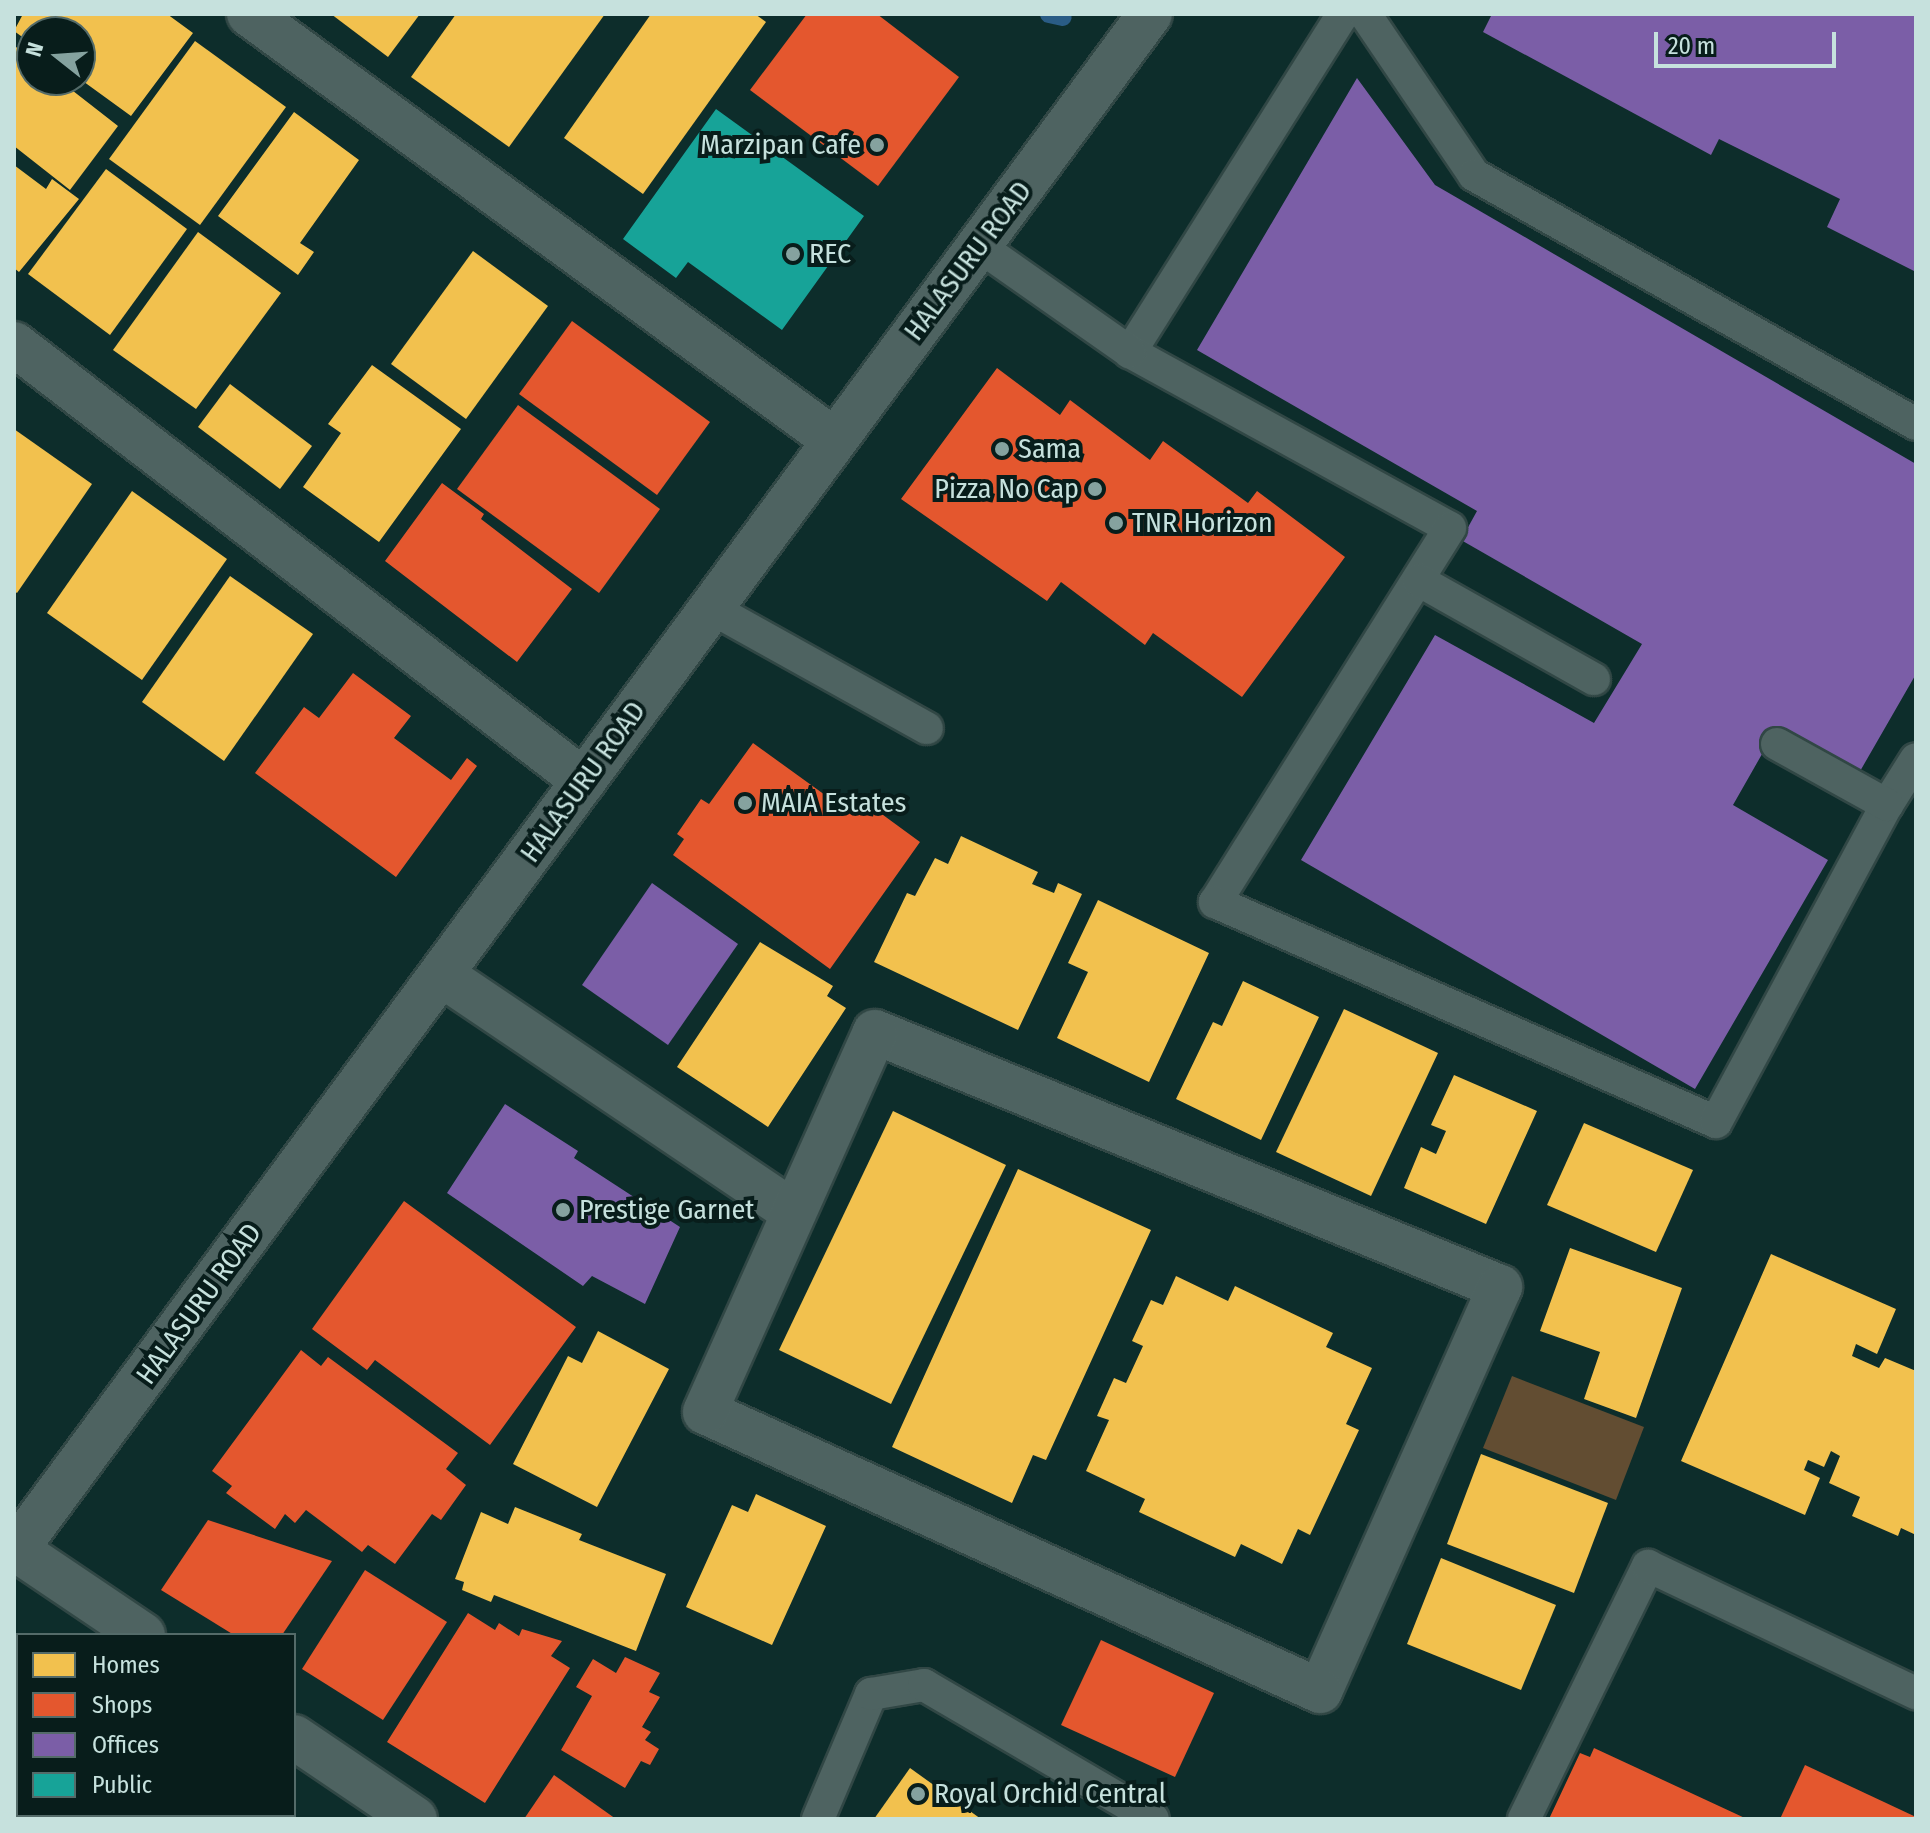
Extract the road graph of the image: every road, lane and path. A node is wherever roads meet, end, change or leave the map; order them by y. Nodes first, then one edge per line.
1 (249, 14) edge
2 (1150, 14) edge
3 (1343, 14) edge
4 (1365, 14) edge
5 (979, 246) junction
6 (14, 344) edge
7 (1130, 352) junction
8 (1916, 424) edge
9 (834, 440) junction
10 (1418, 580) junction
11 (711, 608) junction
12 (1594, 679) dead end
13 (927, 728) dead end
14 (1777, 744) dead end
15 (1916, 759) edge
16 (584, 781) junction
17 (1887, 805) junction
18 (442, 975) junction
19 (794, 1212) junction
20 (15, 1553) edge
21 (140, 1633) edge
22 (1916, 1693) edge
23 (296, 1738) edge
24 (415, 1819) edge
25 (818, 1819) edge
26 (1153, 1819) edge
27 (1524, 1819) edge

1 - 9 street
2 - 5 street, HALASURU ROAD
3 - 7 lane
4 - 8 lane
5 - 7 lane
5 - 9 street, HALASURU ROAD
6 - 16 street
7 - 10 lane
9 - 11 street, HALASURU ROAD
10 - 12 lane
10 - 17 lane
11 - 13 lane
11 - 16 street, HALASURU ROAD
14 - 17 lane
15 - 17 lane
16 - 18 street, HALASURU ROAD
18 - 19 street
18 - 20 street, HALASURU ROAD
19 - 19 street
20 - 21 street
22 - 27 lane
23 - 24 street
25 - 26 lane

